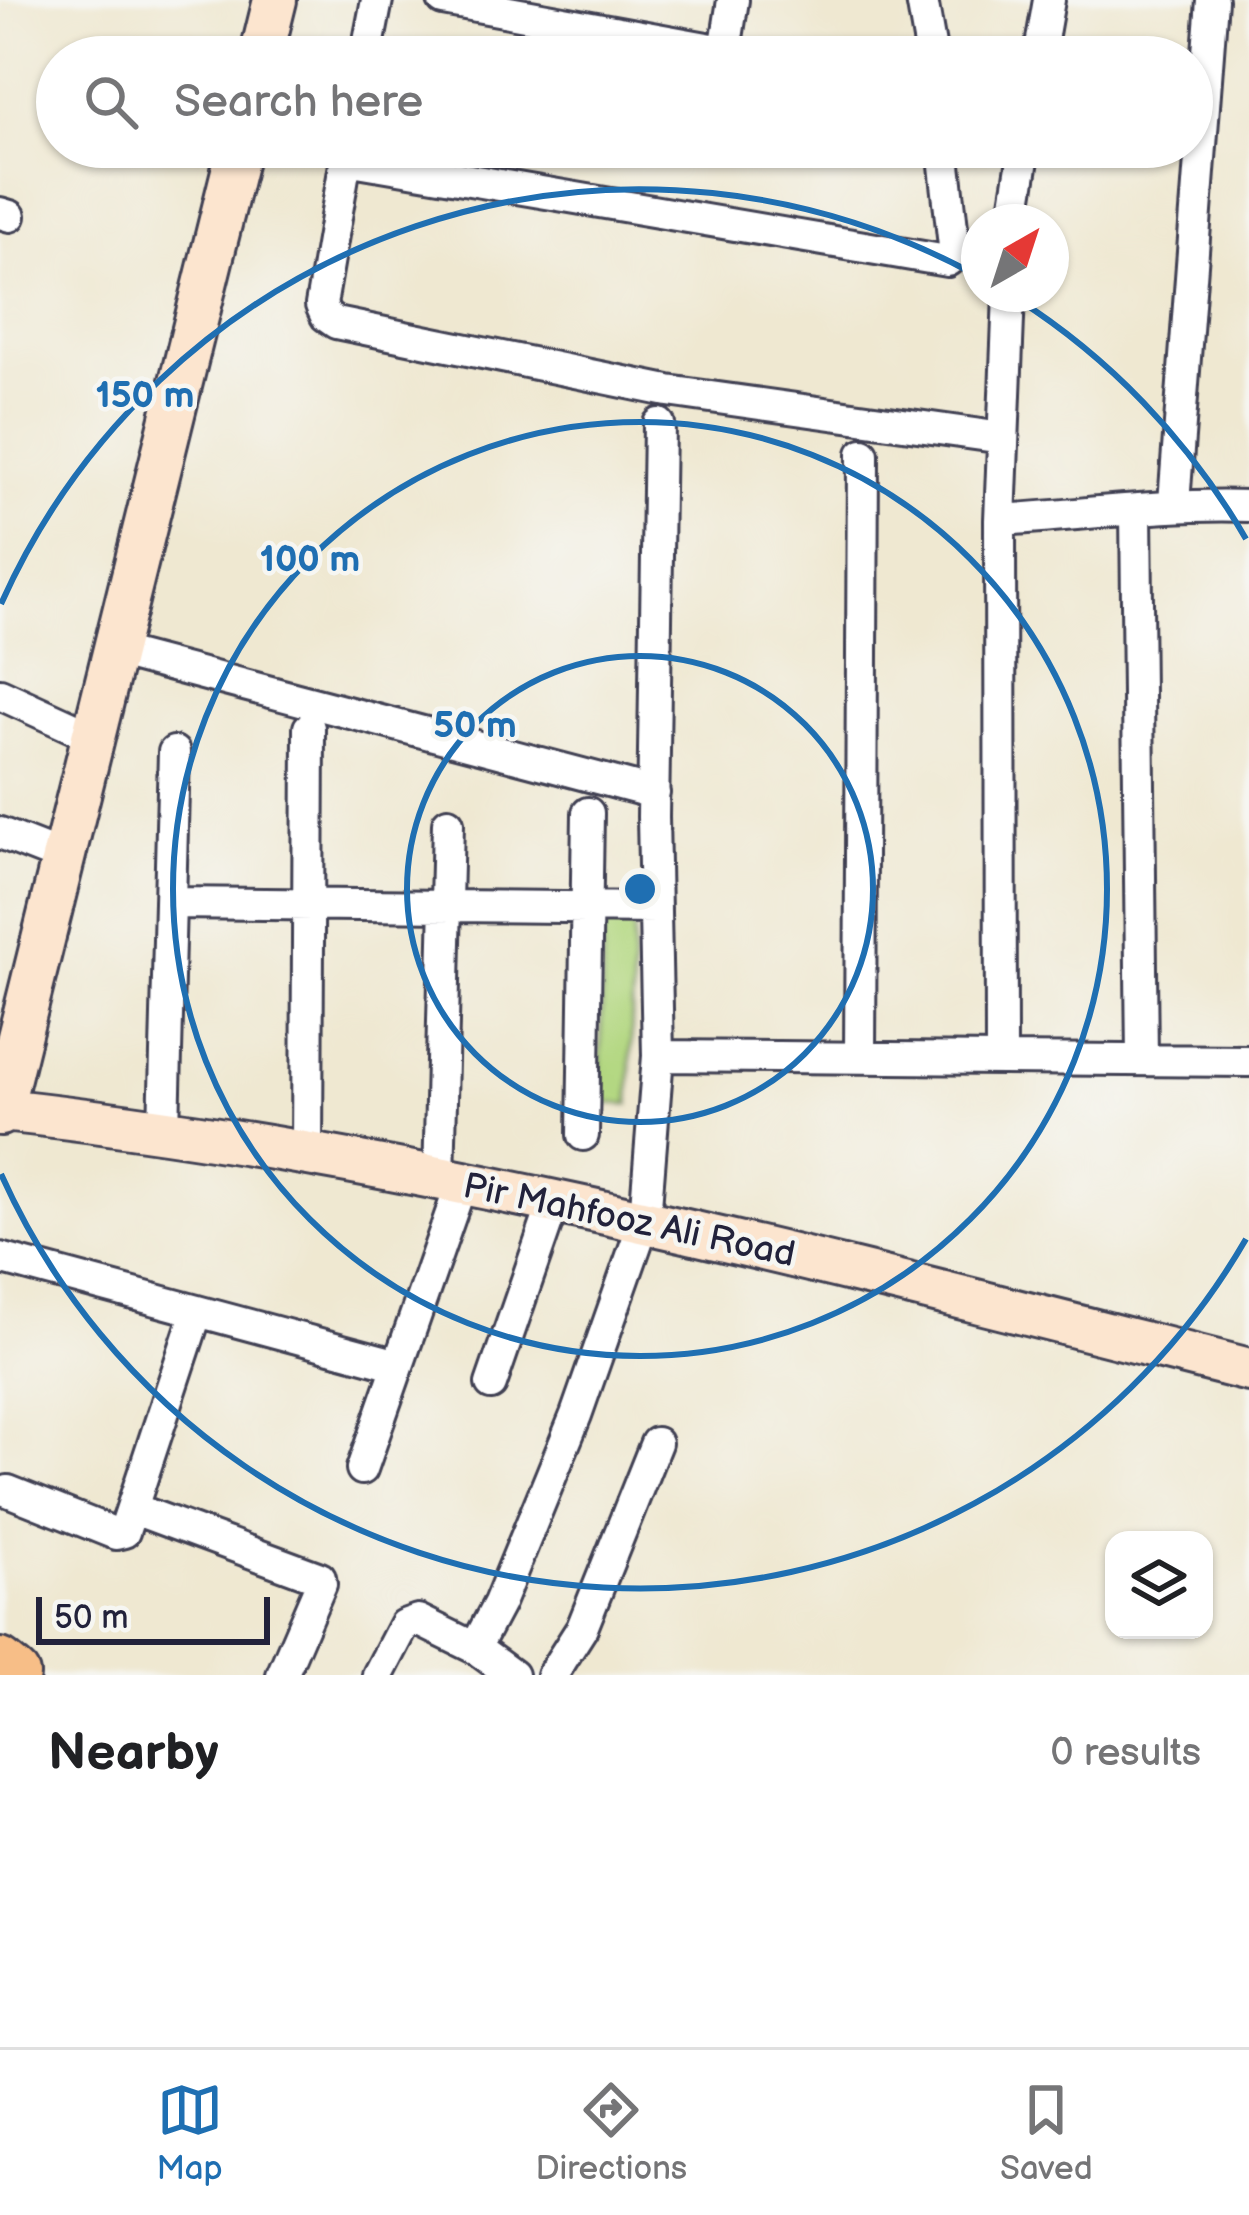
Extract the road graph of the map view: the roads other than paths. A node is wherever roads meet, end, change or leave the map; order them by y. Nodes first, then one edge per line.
1 (275, 0) edge
2 (377, 0) edge
3 (443, 0) edge
4 (733, 0) edge
5 (922, 0) edge
6 (1048, 0) edge
7 (1212, 0) edge
8 (537, 8) edge
9 (266, 36) edge
10 (370, 36) edge
11 (659, 36) edge
12 (727, 36) edge
13 (928, 36) edge
14 (1043, 36) edge
15 (1209, 36) edge
16 (234, 168) edge
17 (344, 168) edge
18 (430, 168) edge
19 (945, 168) edge
20 (1022, 168) edge
21 (1199, 168) edge
22 (1016, 204) edge
23 (1008, 312) edge
24 (659, 424) dead end
25 (1003, 438) junction
26 (863, 454) dead end
27 (1174, 503) junction
28 (1249, 506) edge
29 (1136, 511) junction
30 (1000, 520) junction
31 (115, 651) junction
32 (0, 694) edge
33 (309, 728) dead end
34 (94, 737) junction
35 (174, 752) dead end
36 (654, 793) junction
37 (588, 813) dead end
38 (448, 823) dead end
39 (0, 833) edge
40 (64, 858) junction
41 (170, 903) junction
42 (308, 903) junction
43 (446, 906) junction
44 (588, 907) junction
45 (655, 908) junction
46 (658, 1056) junction
47 (860, 1057) junction
48 (1001, 1059) junction
49 (1142, 1060) junction
50 (1249, 1061) edge
51 (1, 1112) edge
52 (164, 1128) junction
53 (583, 1135) dead end
54 (307, 1155) junction
55 (450, 1182) junction
56 (554, 1202) junction
57 (645, 1219) junction
58 (0, 1258) edge
59 (197, 1311) junction
60 (398, 1365) junction
61 (1249, 1370) edge
62 (491, 1384) dead end
63 (656, 1443) dead end
64 (362, 1469) dead end
65 (8, 1491) dead end
66 (134, 1509) junction
67 (475, 1648) junction
68 (0, 1664) edge
69 (15, 1675) edge
70 (282, 1675) edge
71 (378, 1675) edge
72 (512, 1675) edge
73 (552, 1675) edge

1 - 9 street
2 - 10 street
3 - 8 street
4 - 12 street
5 - 13 street
6 - 14 street
7 - 15 street
8 - 11 street
16 - 31 street
17 - 25 street
18 - 19 street
20 - 22 street
21 - 27 street
23 - 25 street
24 - 36 street
25 - 30 street
26 - 47 street
27 - 28 street
27 - 29 street
29 - 30 street
29 - 49 street
30 - 48 street
31 - 34 street
31 - 36 street
32 - 34 street
33 - 42 street
34 - 40 street
35 - 41 street
36 - 45 street
37 - 44 street
38 - 43 street
39 - 40 street
40 - 51 street
41 - 42 street
41 - 52 street
42 - 43 street
42 - 54 street
43 - 44 street
43 - 55 street
44 - 45 street
44 - 53 street
45 - 46 street
46 - 47 street
46 - 57 street
47 - 48 street
48 - 49 street
49 - 50 street
51 - 52 street, Pir Mahfooz Ali Road
52 - 54 street, Pir Mahfooz Ali Road
54 - 55 street, Pir Mahfooz Ali Road
55 - 56 street, Pir Mahfooz Ali Road
55 - 60 street
56 - 57 street, Pir Mahfooz Ali Road
56 - 62 street
57 - 61 street, Pir Mahfooz Ali Road
57 - 67 street
58 - 59 street
59 - 60 street
59 - 66 street
60 - 64 street
63 - 73 street
65 - 66 street
66 - 70 street
67 - 71 street
67 - 72 street
68 - 69 main road

